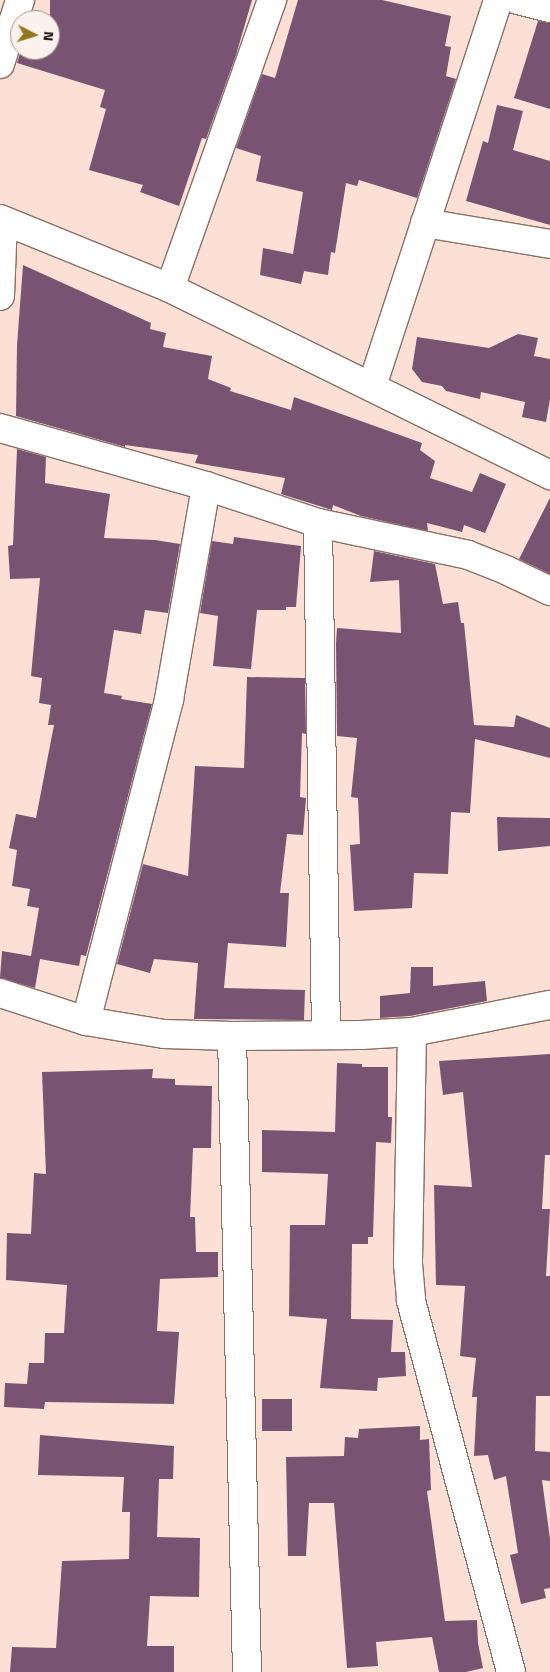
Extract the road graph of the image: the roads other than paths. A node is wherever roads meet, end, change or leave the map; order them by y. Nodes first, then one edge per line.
1 (20, 0) edge
2 (272, 0) edge
3 (498, 0) edge
4 (518, 0) edge
5 (550, 8) edge
6 (0, 64) edge
7 (2, 220) edge
8 (425, 223) junction
9 (550, 244) edge
10 (170, 288) junction
11 (0, 296) edge
12 (372, 386) junction
13 (0, 428) edge
14 (550, 475) edge
15 (206, 486) junction
16 (318, 523) junction
17 (550, 591) edge
18 (0, 993) edge
19 (550, 1005) edge
20 (86, 1021) junction
21 (412, 1032) junction
22 (326, 1035) junction
23 (232, 1036) junction
24 (247, 1672) edge
25 (511, 1672) edge

1 - 6 street
2 - 10 street
3 - 8 street
4 - 5 street
7 - 10 street
7 - 11 street
8 - 9 street
8 - 12 street
10 - 12 street
12 - 14 street
13 - 15 street
15 - 16 street
15 - 20 street
16 - 17 street
16 - 22 street
18 - 20 street
19 - 21 street
20 - 23 street
21 - 22 street
21 - 25 street
22 - 23 street
23 - 24 street

